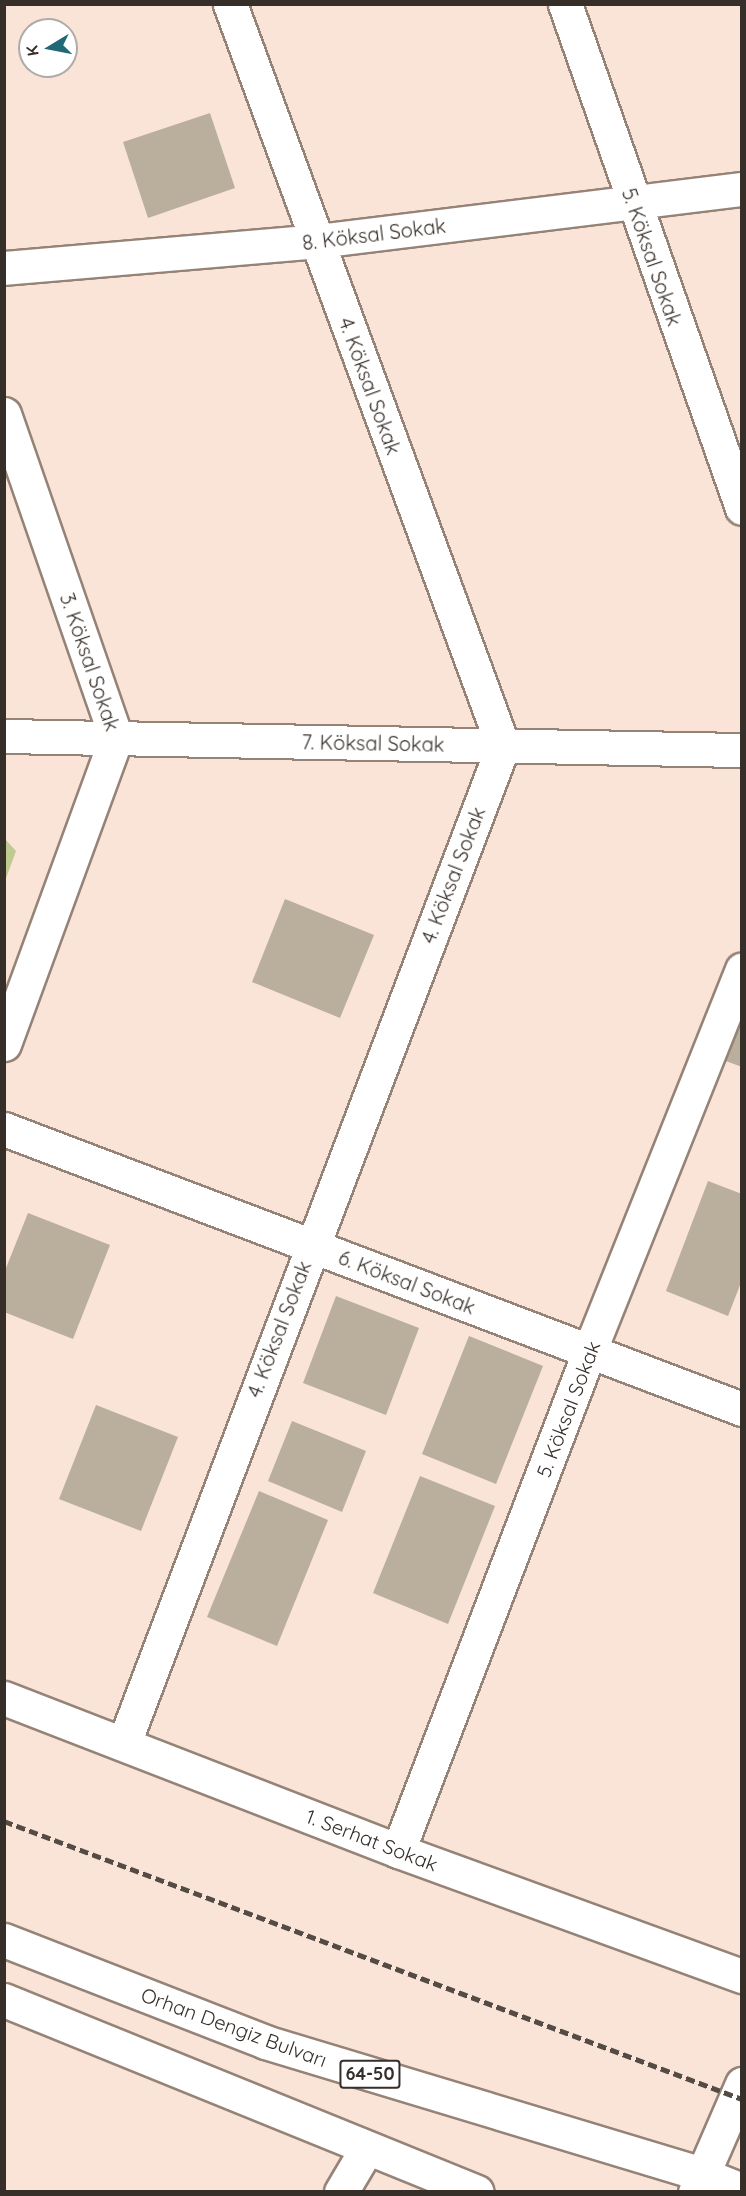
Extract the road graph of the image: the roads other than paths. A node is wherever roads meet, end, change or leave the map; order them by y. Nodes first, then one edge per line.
1 (230, 4) edge
2 (565, 4) edge
3 (741, 189) edge
4 (633, 203) junction
5 (317, 241) junction
6 (4, 268) edge
7 (4, 414) edge
8 (741, 508) edge
9 (4, 736) edge
10 (116, 738) junction
11 (503, 746) junction
12 (741, 750) edge
13 (741, 970) edge
14 (4, 1044) edge
15 (4, 1129) edge
16 (310, 1246) junction
17 (590, 1352) junction
18 (741, 1409) edge
19 (4, 1698) edge
20 (124, 1743) junction
21 (398, 1851) junction
22 (4, 1940) edge
23 (741, 1976) edge
24 (4, 2000) edge
25 (741, 2084) edge
26 (367, 2148) junction
27 (699, 2183) edge
28 (741, 2190) edge
29 (341, 2192) edge
30 (477, 2192) edge

1 - 5 street, 4. Köksal Sokak
2 - 4 street, 5. Köksal Sokak
3 - 4 street, 8. Köksal Sokak
4 - 5 street, 8. Köksal Sokak
4 - 8 street, 5. Köksal Sokak
5 - 6 street, 8. Köksal Sokak
5 - 11 street, 4. Köksal Sokak
7 - 10 street, 3. Köksal Sokak
9 - 10 street, 7. Köksal Sokak
10 - 11 street, 7. Köksal Sokak
10 - 14 street, 3. Köksal Sokak
11 - 12 street, 7. Köksal Sokak
11 - 16 street, 4. Köksal Sokak
13 - 17 street, 5. Köksal Sokak
15 - 16 street, 6. Köksal Sokak
16 - 17 street, 6. Köksal Sokak
16 - 20 street, 4. Köksal Sokak
17 - 18 street, 6. Köksal Sokak
17 - 21 street, 5. Köksal Sokak
19 - 20 street, 1. Serhat Sokak
20 - 21 street, 1. Serhat Sokak
21 - 23 street, 1. Serhat Sokak
22 - 27 street, Orhan Dengiz Bulvarı / 64-50
24 - 26 street
25 - 27 street
26 - 29 street
26 - 30 street
27 - 28 street, Orhan Dengiz Bulvarı / 64-50

